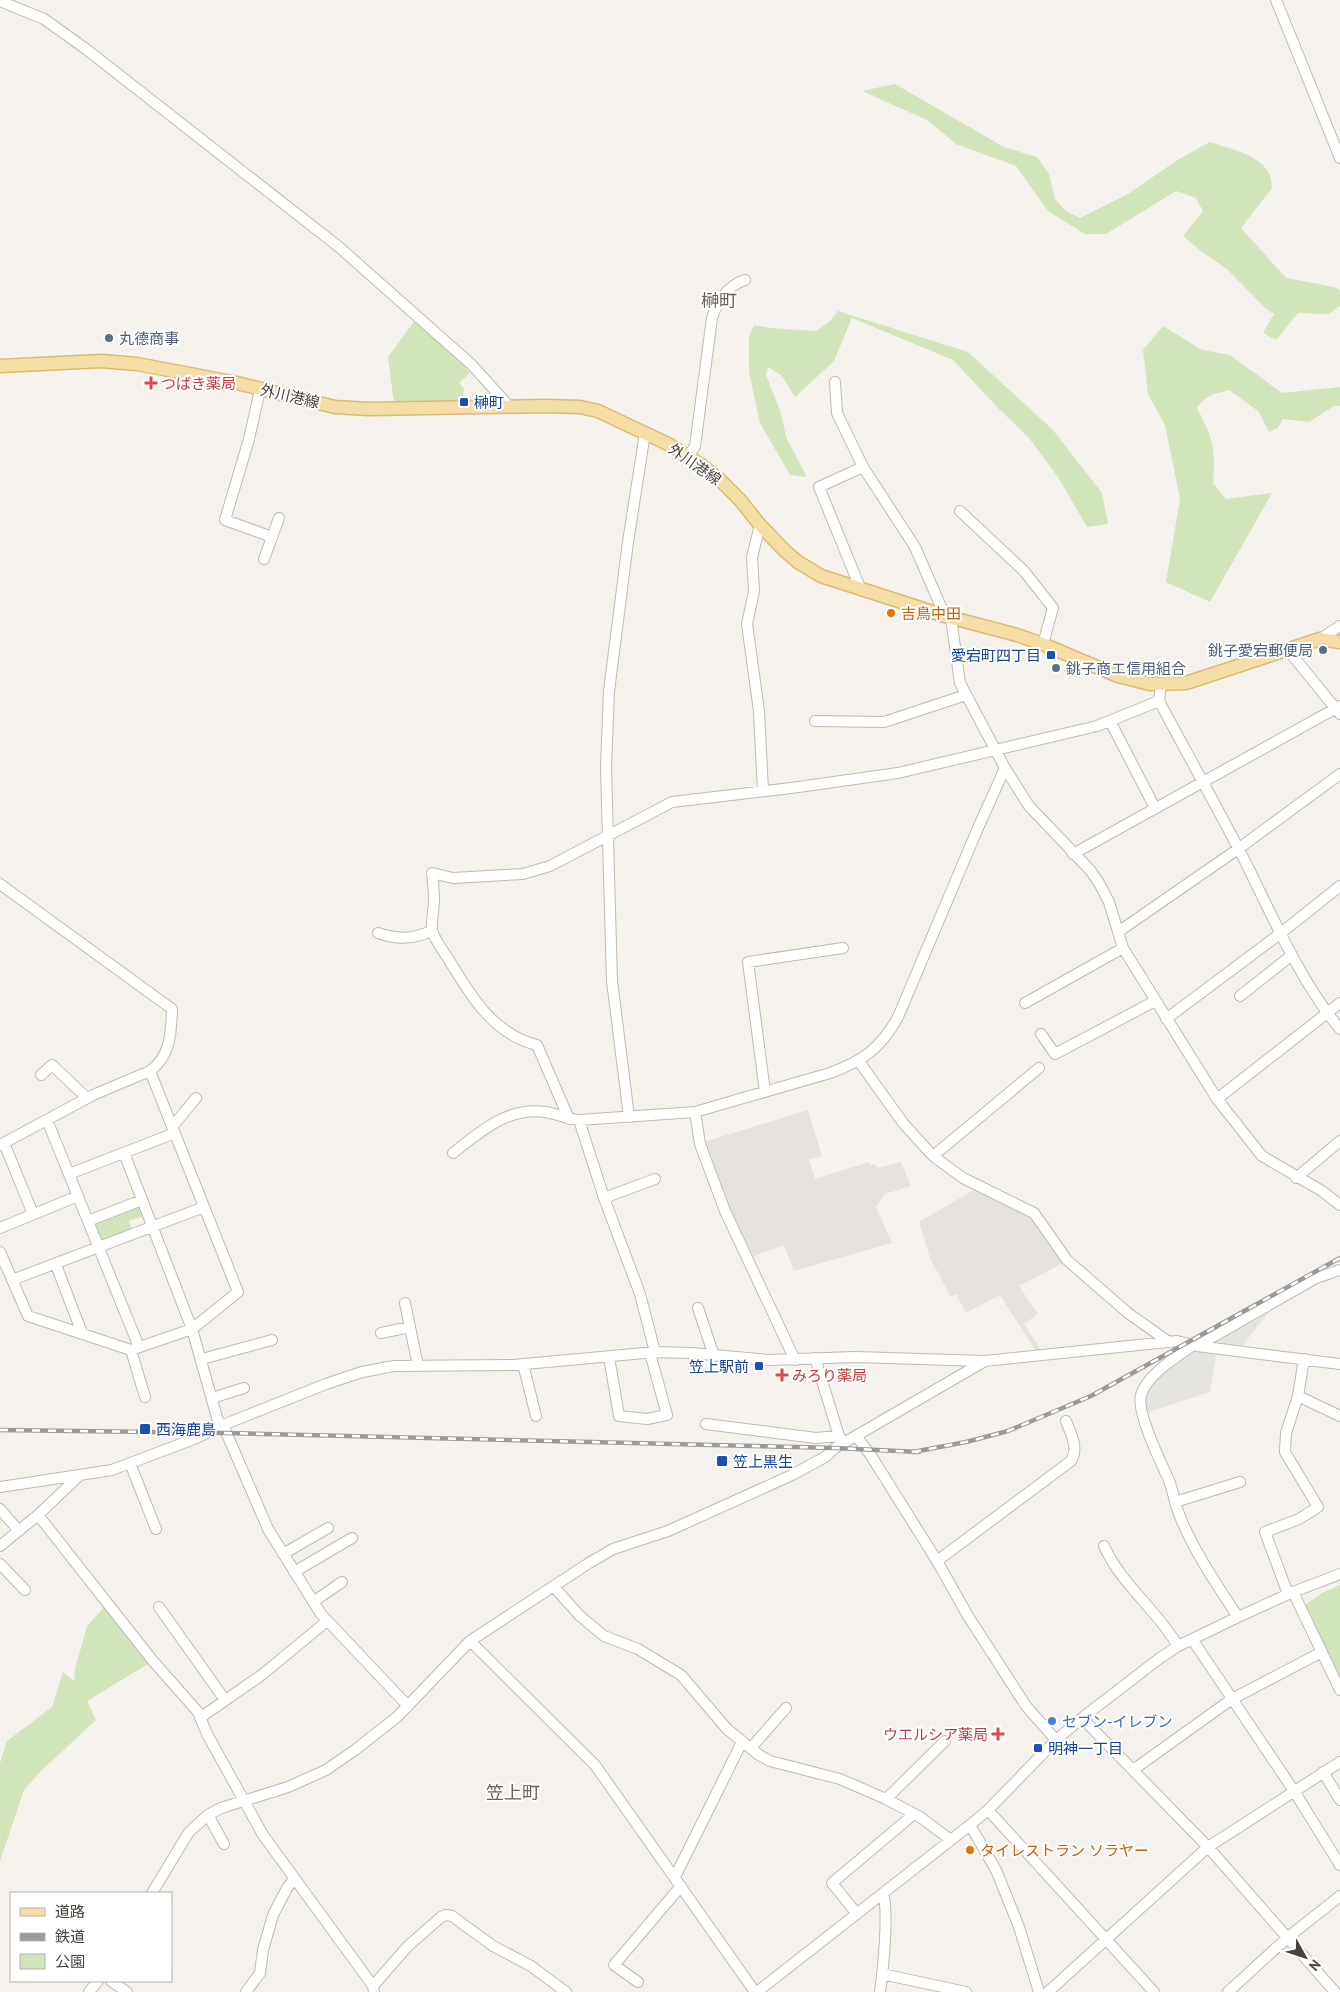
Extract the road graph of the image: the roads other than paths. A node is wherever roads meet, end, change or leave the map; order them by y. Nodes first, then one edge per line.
1 (1276, 0) edge
2 (0, 1) edge
3 (1338, 144) edge
4 (1340, 158) edge
5 (745, 280) dead end
6 (0, 366) edge
7 (835, 382) dead end
8 (260, 390) junction
9 (508, 405) junction
10 (645, 433) junction
11 (688, 457) junction
12 (863, 467) junction
13 (960, 511) dead end
14 (279, 518) dead end
15 (760, 526) junction
16 (272, 537) junction
17 (264, 560) dead end
18 (861, 590) junction
19 (948, 617) junction
20 (1340, 626) edge
21 (1320, 639) junction
22 (1340, 642) edge
23 (1043, 644) junction
24 (1288, 650) junction
25 (1161, 684) junction
26 (966, 695) junction
27 (1159, 701) junction
28 (1338, 709) edge
29 (815, 721) dead end
30 (1110, 721) junction
31 (997, 751) junction
32 (1005, 768) junction
33 (1340, 774) edge
34 (1202, 782) junction
35 (764, 791) junction
36 (1155, 808) junction
37 (609, 834) junction
38 (1238, 849) junction
39 (1073, 854) junction
40 (0, 884) edge
41 (1340, 886) edge
42 (432, 931) junction
43 (1118, 932) junction
44 (378, 933) dead end
45 (1281, 933) junction
46 (843, 948) dead end
47 (1123, 948) junction
48 (1292, 955) junction
49 (1240, 996) dead end
50 (1155, 1001) junction
51 (1025, 1003) dead end
52 (1340, 1003) edge
53 (1327, 1014) junction
54 (1166, 1018) junction
55 (1340, 1029) edge
56 (1041, 1034) dead end
57 (858, 1060) junction
58 (1038, 1068) dead end
59 (150, 1071) junction
60 (41, 1075) dead end
61 (765, 1092) junction
62 (87, 1098) junction
63 (196, 1098) dead end
64 (1217, 1099) junction
65 (695, 1112) junction
66 (629, 1117) junction
67 (47, 1120) junction
68 (574, 1120) junction
69 (174, 1130) junction
70 (1340, 1141) edge
71 (2, 1144) edge
72 (124, 1153) junction
73 (453, 1153) dead end
74 (933, 1156) junction
75 (68, 1174) junction
76 (1296, 1178) junction
77 (655, 1179) dead end
78 (78, 1196) junction
79 (604, 1198) junction
80 (142, 1200) junction
81 (1340, 1205) edge
82 (204, 1207) junction
83 (33, 1214) junction
84 (88, 1221) junction
85 (153, 1227) junction
86 (0, 1228) edge
87 (99, 1248) junction
88 (0, 1252) edge
89 (56, 1265) junction
90 (1340, 1270) edge
91 (12, 1280) junction
92 (405, 1303) dead end
93 (698, 1308) dead end
94 (410, 1327) junction
95 (192, 1329) junction
96 (82, 1333) junction
97 (381, 1333) dead end
98 (272, 1340) dead end
99 (1168, 1342) junction
100 (1195, 1346) junction
101 (135, 1349) junction
102 (653, 1353) junction
103 (714, 1356) junction
104 (609, 1357) junction
105 (816, 1358) junction
106 (202, 1359) junction
107 (1304, 1359) junction
108 (796, 1360) junction
109 (985, 1361) junction
110 (523, 1364) junction
111 (1340, 1364) edge
112 (418, 1366) junction
113 (244, 1388) dead end
114 (1298, 1396) junction
115 (145, 1398) dead end
116 (212, 1398) junction
117 (536, 1416) dead end
118 (1340, 1416) edge
119 (1066, 1421) dead end
120 (706, 1424) dead end
121 (223, 1425) junction
122 (856, 1436) junction
123 (842, 1440) junction
124 (130, 1464) junction
125 (80, 1475) junction
126 (1240, 1482) dead end
127 (0, 1487) edge
128 (1176, 1502) junction
129 (0, 1509) edge
130 (38, 1515) junction
131 (328, 1528) dead end
132 (156, 1529) dead end
133 (19, 1531) junction
134 (352, 1538) dead end
135 (0, 1546) edge
136 (1104, 1546) dead end
137 (283, 1554) junction
138 (937, 1561) junction
139 (0, 1564) edge
140 (294, 1572) junction
141 (1340, 1574) edge
142 (342, 1582) dead end
143 (554, 1587) junction
144 (25, 1590) dead end
145 (1290, 1593) junction
146 (313, 1602) junction
147 (159, 1607) dead end
148 (1238, 1617) junction
149 (327, 1621) junction
150 (1192, 1639) junction
151 (470, 1641) junction
152 (1178, 1646) junction
153 (1322, 1652) junction
154 (1340, 1690) edge
155 (1232, 1699) junction
156 (225, 1700) junction
157 (408, 1706) junction
158 (786, 1708) dead end
159 (200, 1718) junction
160 (1082, 1718) junction
161 (944, 1740) dead end
162 (1056, 1740) junction
163 (746, 1745) junction
164 (1340, 1762) edge
165 (1133, 1770) junction
166 (1323, 1772) junction
167 (1294, 1791) junction
168 (886, 1799) junction
169 (1340, 1800) edge
170 (246, 1802) junction
171 (988, 1810) junction
172 (914, 1814) junction
173 (208, 1815) junction
174 (970, 1825) junction
175 (951, 1840) junction
176 (224, 1844) dead end
177 (1208, 1847) junction
178 (1340, 1865) edge
179 (675, 1877) junction
180 (294, 1880) junction
181 (681, 1886) junction
182 (153, 1892) edge
183 (883, 1893) junction
184 (1340, 1896) edge
185 (857, 1914) junction
186 (1105, 1938) junction
187 (1288, 1938) junction
188 (882, 1974) junction
189 (97, 1982) edge
190 (112, 1982) edge
191 (638, 1982) dead end
192 (373, 1989) edge
193 (89, 1992) edge
194 (126, 1992) edge
195 (246, 1992) edge
196 (566, 1992) edge
197 (756, 1992) edge
198 (880, 1992) edge
199 (966, 1992) edge
200 (1039, 1992) edge
201 (1048, 1992) edge
202 (1154, 1992) edge
203 (1228, 1992) edge
204 (1335, 1992) edge

1 - 3 street
2 - 9 street
3 - 4 street
5 - 11 street
6 - 8 main road, 外川港線
7 - 12 street
8 - 9 main road, 外川港線
8 - 16 street
9 - 10 main road, 外川港線
10 - 11 main road, 外川港線
10 - 37 street
11 - 15 main road, 外川港線
12 - 18 street
12 - 19 street
13 - 23 street
14 - 16 street
15 - 18 main road, 外川港線
15 - 35 street
16 - 17 street
18 - 19 main road, 外川港線
19 - 23 main road, 外川港線
19 - 26 street
20 - 21 street
21 - 22 main road, 外川港線
21 - 24 main road, 外川港線
23 - 25 main road, 外川港線
24 - 25 main road, 外川港線
24 - 28 street
25 - 27 street
26 - 29 street
26 - 31 street
27 - 30 street
27 - 34 street
28 - 34 street
30 - 31 street
30 - 36 street
31 - 32 street
31 - 35 street
32 - 39 street
32 - 57 street
33 - 38 street
34 - 36 street
34 - 38 street
35 - 37 street
36 - 39 street
37 - 42 street
37 - 66 street
38 - 43 street
38 - 45 street
39 - 43 street
40 - 59 street
41 - 45 street
42 - 44 street
42 - 68 street
43 - 47 street
45 - 48 street
45 - 54 street
46 - 61 street
47 - 50 street
47 - 51 street
48 - 49 street
48 - 53 street
50 - 54 street
50 - 56 street
52 - 53 street
53 - 55 street
53 - 64 street
54 - 64 street
57 - 61 street
57 - 74 street
58 - 74 street
59 - 62 street
59 - 69 street
60 - 62 street
61 - 65 street
62 - 67 street
63 - 69 street
64 - 76 street
65 - 66 street
65 - 108 street
66 - 68 street
67 - 71 street
67 - 75 street
68 - 73 street
68 - 79 street
69 - 72 street
69 - 82 street
70 - 76 street
71 - 83 street
72 - 75 street
72 - 80 street
74 - 99 street
75 - 78 street
76 - 81 street
77 - 79 street
78 - 83 street
78 - 84 street
79 - 102 street
80 - 84 street
80 - 85 street
82 - 85 street
82 - 95 street
83 - 86 street
84 - 87 street
85 - 87 street
85 - 95 street
87 - 89 street
87 - 101 street
88 - 91 street
89 - 91 street
89 - 96 street
90 - 100 street
91 - 96 street
92 - 94 street
93 - 103 street
94 - 97 street
94 - 112 street
95 - 101 street
95 - 106 street
96 - 101 street
98 - 106 street
99 - 100 street
99 - 109 street
100 - 107 street
100 - 128 street
101 - 115 street
102 - 103 street
102 - 104 street
102 - 104 street
103 - 108 street
104 - 110 street
105 - 108 street
105 - 109 street
105 - 123 street
106 - 116 street
107 - 111 street
107 - 114 street
109 - 122 street
110 - 112 street
110 - 117 street
112 - 121 street
113 - 116 street
114 - 118 street
114 - 145 street
116 - 121 street
119 - 138 street
120 - 123 street
121 - 124 street
121 - 137 street
122 - 123 street
122 - 138 street
123 - 143 street
124 - 125 street
124 - 132 street
125 - 127 street
125 - 130 street
126 - 128 street
128 - 148 street
129 - 133 street
130 - 133 street
130 - 159 street
131 - 137 street
133 - 135 street
134 - 140 street
136 - 152 street
137 - 140 street
138 - 162 street
139 - 144 street
140 - 146 street
141 - 145 street
142 - 146 street
143 - 151 street
143 - 163 street
145 - 148 street
145 - 153 street
146 - 149 street
147 - 156 street
148 - 150 street
149 - 156 street
149 - 157 street
150 - 152 street
150 - 155 street
151 - 157 street
151 - 179 street
152 - 160 street
153 - 154 street
153 - 155 street
155 - 165 street
155 - 167 street
156 - 159 street
157 - 170 street
158 - 163 street
159 - 170 street
160 - 162 street
160 - 165 street
161 - 168 street
162 - 171 street
163 - 168 street
163 - 179 street
164 - 166 street
165 - 177 street
166 - 167 street
166 - 169 street
167 - 177 street
167 - 178 street
168 - 172 street
170 - 173 street
170 - 180 street
171 - 174 street
171 - 186 street
172 - 175 street
172 - 185 street
173 - 176 street
173 - 182 street
174 - 175 street
174 - 200 street
175 - 183 street
177 - 186 street
177 - 187 street
179 - 181 street
180 - 192 street
180 - 195 street
181 - 191 street
181 - 197 street
183 - 185 street
183 - 188 street
184 - 187 street
185 - 197 street
186 - 201 street
186 - 202 street
187 - 203 street
187 - 204 street
188 - 198 street
188 - 199 street
189 - 193 street
190 - 194 street
192 - 196 street

